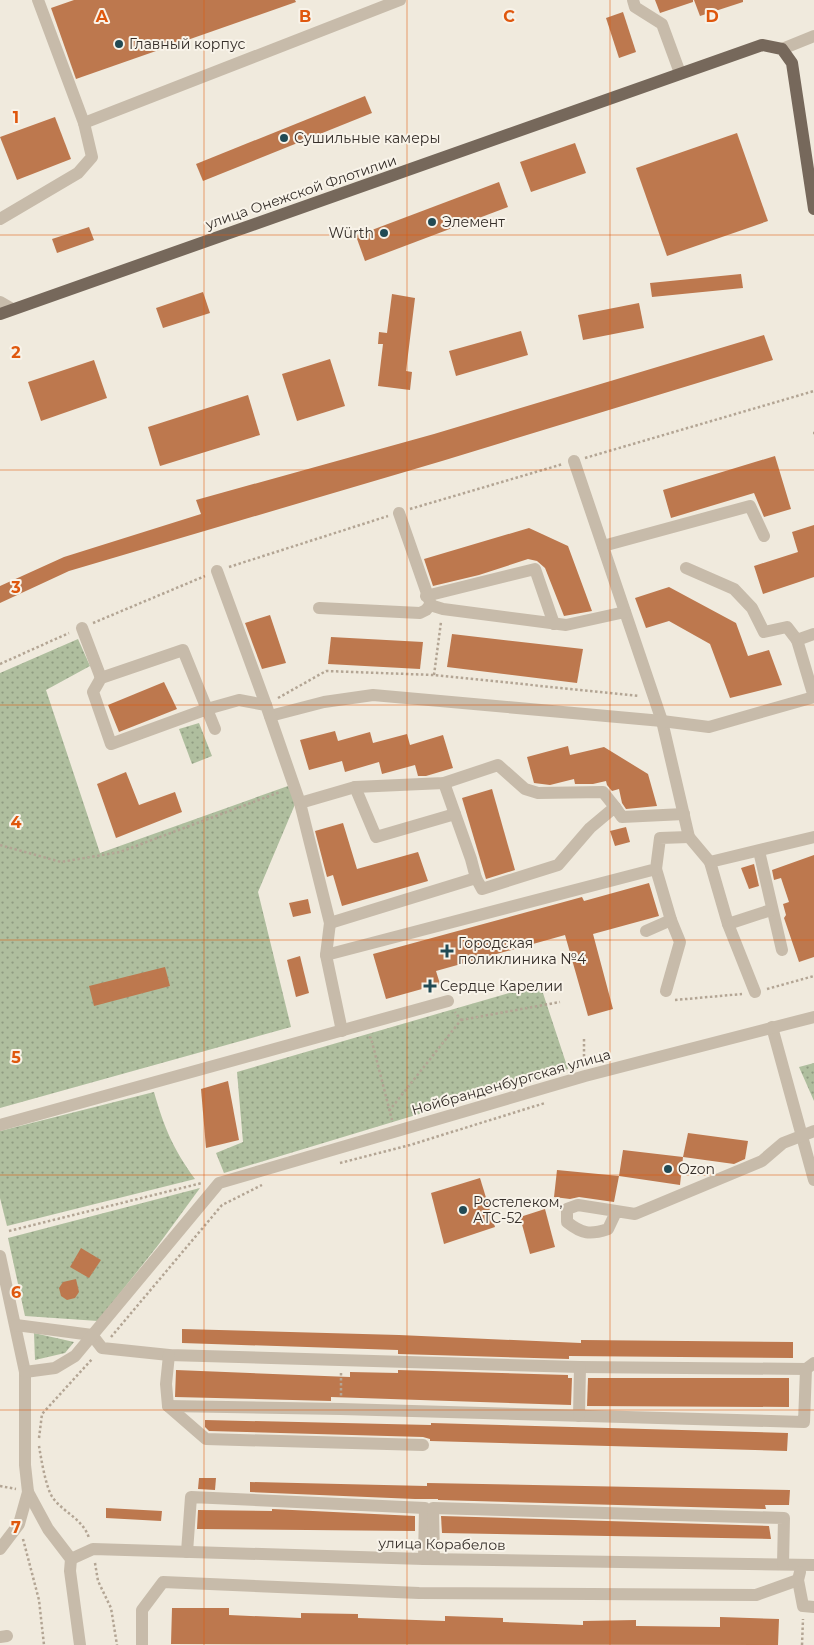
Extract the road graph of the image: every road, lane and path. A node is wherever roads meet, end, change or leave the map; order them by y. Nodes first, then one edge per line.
1 (38, 0) edge
2 (400, 0) edge
3 (633, 0) edge
4 (814, 36) edge
5 (782, 48) junction
6 (680, 73) junction
7 (84, 123) junction
8 (814, 210) edge
9 (0, 219) edge
10 (0, 302) edge
11 (6, 312) edge
12 (574, 461) dead end
13 (399, 513) dead end
14 (764, 536) dead end
15 (603, 546) junction
16 (686, 568) dead end
17 (217, 571) dead end
18 (433, 603) junction
19 (318, 608) dead end
20 (625, 612) junction
21 (554, 624) junction
22 (82, 628) dead end
23 (814, 634) edge
24 (796, 640) junction
25 (434, 675) junction
26 (102, 678) junction
27 (654, 697) junction
28 (207, 709) junction
29 (268, 710) junction
30 (662, 721) junction
31 (215, 729) dead end
32 (444, 783) junction
33 (355, 787) junction
34 (280, 792) dead end
35 (300, 803) junction
36 (615, 807) junction
37 (455, 814) junction
38 (684, 814) junction
39 (689, 837) junction
40 (814, 837) edge
41 (0, 844) edge
42 (759, 851) junction
43 (710, 862) junction
44 (656, 869) junction
45 (476, 878) junction
46 (772, 910) junction
47 (671, 920) junction
48 (330, 922) junction
49 (728, 924) junction
50 (646, 931) dead end
51 (782, 950) dead end
52 (326, 955) junction
53 (666, 991) dead end
54 (756, 992) dead end
55 (448, 1001) joint
56 (560, 1002) dead end
57 (814, 1017) edge
58 (461, 1020) junction
59 (772, 1027) junction
60 (342, 1031) junction
61 (550, 1102) dead end
62 (389, 1111) junction
63 (0, 1125) edge
64 (394, 1131) junction
65 (814, 1131) edge
66 (801, 1135) junction
67 (335, 1164) dead end
68 (814, 1180) edge
69 (270, 1181) dead end
70 (219, 1183) junction
71 (616, 1212) dead end
72 (10, 1231) dead end
73 (0, 1256) edge
74 (16, 1325) junction
75 (92, 1335) junction
76 (102, 1348) junction
77 (169, 1355) junction
78 (341, 1361) junction
79 (810, 1366) edge
80 (580, 1368) junction
81 (25, 1372) junction
82 (168, 1406) junction
83 (342, 1409) junction
84 (579, 1416) junction
85 (423, 1445) dead end
86 (28, 1492) junction
87 (18, 1524) junction
88 (0, 1549) edge
89 (93, 1550) junction
90 (187, 1552) junction
91 (71, 1559) junction
92 (429, 1559) junction
93 (783, 1564) junction
94 (808, 1565) edge
95 (798, 1580) junction
96 (809, 1607) edge
97 (44, 1645) edge
98 (80, 1645) edge
99 (117, 1645) edge
100 (142, 1645) edge
101 (802, 1645) edge

1 - 7 street
2 - 7 street
3 - 6 street
4 - 5 street
5 - 6 main road, улица Онежской Флотилии
5 - 8 main road
6 - 11 main road, улица Онежской Флотилии
7 - 9 street
10 - 11 street
12 - 15 street
13 - 18 street
14 - 15 street
15 - 20 street
16 - 24 street
17 - 29 street
18 - 19 street
18 - 21 street
18 - 21 street
18 - 25 path
20 - 21 street
20 - 27 street
22 - 26 street
23 - 24 street
24 - 30 street
25 - 27 path
25 - 29 path
26 - 28 street
26 - 28 street
27 - 30 street
28 - 29 street
28 - 31 street
29 - 30 street
29 - 35 street
30 - 38 street
32 - 33 street
32 - 36 street
32 - 37 street
33 - 35 street
33 - 37 street
34 - 41 path
35 - 48 street
36 - 38 street
36 - 45 street
37 - 45 street
38 - 39 street
39 - 43 street
39 - 44 street
40 - 42 street
42 - 43 street
42 - 46 street
43 - 49 street
44 - 47 street
44 - 52 street
45 - 48 street
46 - 49 street
46 - 51 street
47 - 50 street
47 - 53 street
48 - 52 street
49 - 54 street
52 - 60 street
55 - 58 path
55 - 60 street
56 - 58 path
57 - 59 street, Нойбранденбургская улица
58 - 62 path
59 - 64 street, Нойбранденбургская улица
59 - 66 street
60 - 62 path
60 - 63 street
61 - 67 path
62 - 64 path
64 - 70 street, Нойбранденбургская улица
65 - 66 street
66 - 68 street
66 - 71 street
69 - 76 path
70 - 72 path
70 - 75 street
73 - 74 street
74 - 75 street
74 - 81 street
75 - 76 street
75 - 81 street
76 - 77 street
76 - 89 path
77 - 78 street
77 - 82 street
78 - 80 street
78 - 83 path
79 - 80 street
79 - 84 street
80 - 84 street
81 - 86 street
82 - 83 street
82 - 85 street
83 - 84 street
86 - 87 street
86 - 91 street
87 - 88 street
87 - 97 path
89 - 90 street, улица Корабелов
89 - 91 street, улица Корабелов
89 - 99 path
90 - 92 street, улица Корабелов
90 - 92 street
91 - 98 street
92 - 93 street, улица Корабелов
92 - 93 street
93 - 94 street, улица Корабелов
94 - 95 street
95 - 96 street
95 - 100 street
96 - 101 path

